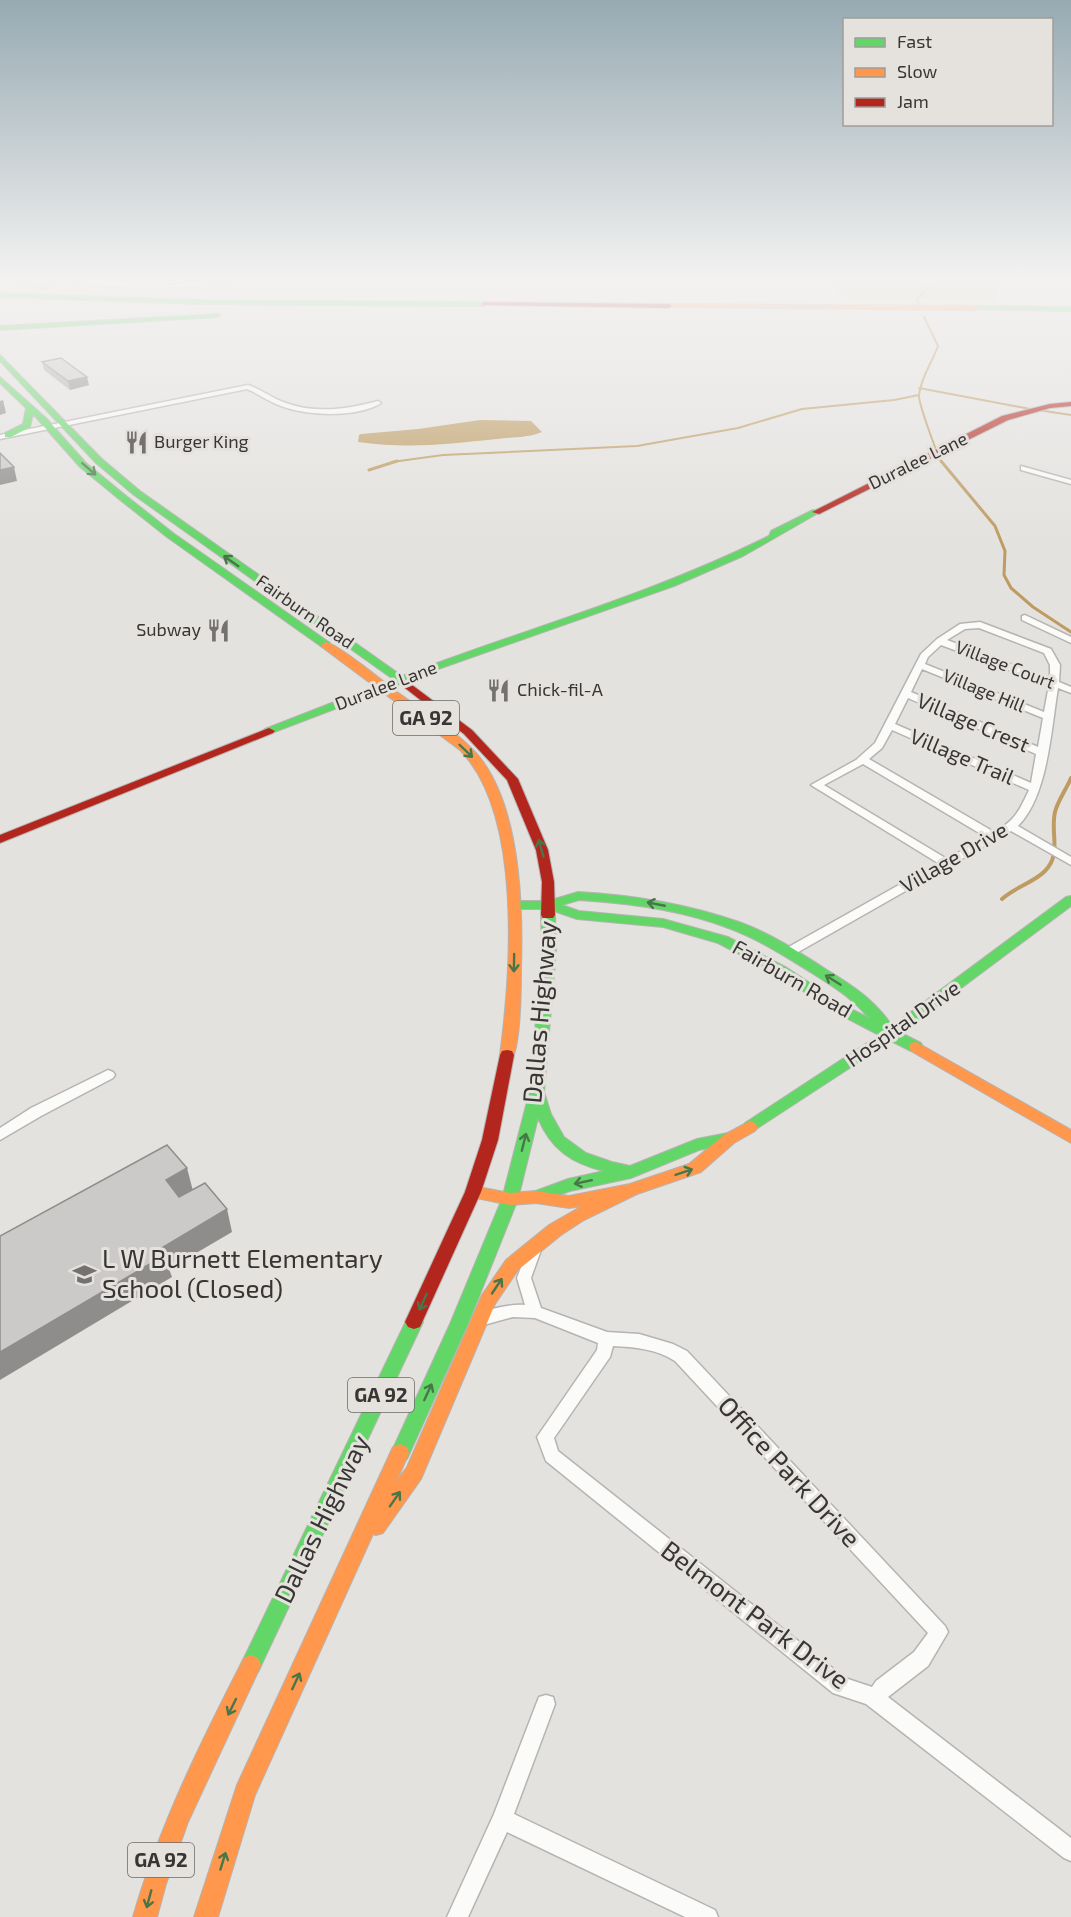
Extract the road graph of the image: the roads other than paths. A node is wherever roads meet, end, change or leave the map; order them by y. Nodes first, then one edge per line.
1 (10, 367) edge
2 (0, 379) edge
3 (378, 403) dead end
4 (1071, 406) edge
5 (30, 407) junction
6 (63, 424) junction
7 (49, 427) junction
8 (4, 436) edge
9 (1024, 468) dead end
10 (1071, 482) edge
11 (1025, 618) dead end
12 (1071, 640) edge
13 (940, 641) junction
14 (919, 664) junction
15 (401, 680) junction
16 (1054, 684) junction
17 (384, 686) junction
18 (1071, 690) edge
19 (905, 693) junction
20 (1048, 717) junction
21 (889, 725) junction
22 (1041, 752) junction
23 (863, 760) junction
24 (1035, 789) junction
25 (1011, 827) junction
26 (994, 837) junction
27 (0, 839) edge
28 (1071, 862) edge
29 (946, 863) junction
30 (1071, 900) edge
31 (514, 905) junction
32 (549, 905) junction
33 (789, 952) junction
34 (892, 1033) junction
35 (108, 1075) dead end
36 (537, 1090) junction
37 (0, 1135) edge
38 (1071, 1137) edge
39 (729, 1139) junction
40 (631, 1172) junction
41 (631, 1190) junction
42 (473, 1192) junction
43 (536, 1197) junction
44 (510, 1199) junction
45 (535, 1246) junction
46 (535, 1312) junction
47 (480, 1319) junction
48 (607, 1339) junction
49 (350, 1564) junction
50 (875, 1699) junction
51 (546, 1704) dead end
52 (502, 1819) junction
53 (1071, 1851) edge
54 (145, 1917) edge
55 (206, 1917) edge
56 (457, 1917) edge
57 (708, 1917) edge

1 - 6 main road, Fairburn Road / GA 92
2 - 5 main road, Fairburn Road / GA 92
3 - 6 street
4 - 15 main road, Duralee Lane
5 - 7 main road, Fairburn Road / GA 92
5 - 8 main road
6 - 7 street
15 -> 6 main road, Fairburn Road / GA 92
7 - 8 street
7 -> 17 main road, Fairburn Road / GA 92
9 - 10 street
11 - 12 street
13 - 14 street
13 - 16 street, Village Court
13 - 16 street, Village Drive
14 - 19 street
14 - 20 street, Village Hill
15 - 17 main road, Duralee Lane
32 -> 15 main road, Fairburn Road / GA 92
16 - 18 street, Village Court
16 - 20 street, Village Drive
17 - 27 main road, Duralee Lane
17 -> 31 main road, Fairburn Road / GA 92
19 - 21 street
19 - 22 street, Village Crest
20 - 22 street, Village Drive
21 - 23 street
21 - 24 street, Village Trail
22 - 24 street, Village Drive
23 - 26 street
23 - 29 street
24 - 25 street, Village Drive
25 - 26 street, Village Drive
25 - 28 street
26 - 29 street, Village Drive
29 - 33 street, Village Drive
30 - 34 main road, Hospital Drive
31 - 32 main road, Fairburn Road
31 -> 42 main road, Dallas Highway / GA 92
33 -> 32 main road, Fairburn Road
32 - 34 main road, Fairburn Road
32 - 36 main road, Dallas Highway / GA 92
34 -> 33 main road, Fairburn Road
34 - 38 main road, Fairburn Road
34 - 39 main road, Hospital Drive
35 - 37 street
36 - 40 main road
44 -> 36 main road, Dallas Highway / GA 92
39 - 40 main road, Hospital Drive
41 -> 39 main road, Hospital Drive
40 -> 43 main road, Hospital Drive
41 - 43 main road, Hospital Drive
41 - 45 main road
42 - 44 main road, Hospital Drive
42 -> 54 main road, Dallas Highway / GA 92
43 - 44 main road, Hospital Drive
49 -> 44 main road, Dallas Highway / GA 92
45 - 46 street
47 -> 45 main road
46 - 47 street, Office Park Drive
46 - 48 street, Office Park Drive
49 -> 47 main road
48 - 50 street, Belmont Park Drive
48 - 50 street, Office Park Drive
55 -> 49 main road, Dallas Highway / GA 92
50 - 53 street, Belmont Park Drive
51 - 52 street
52 - 56 street
52 - 57 street

